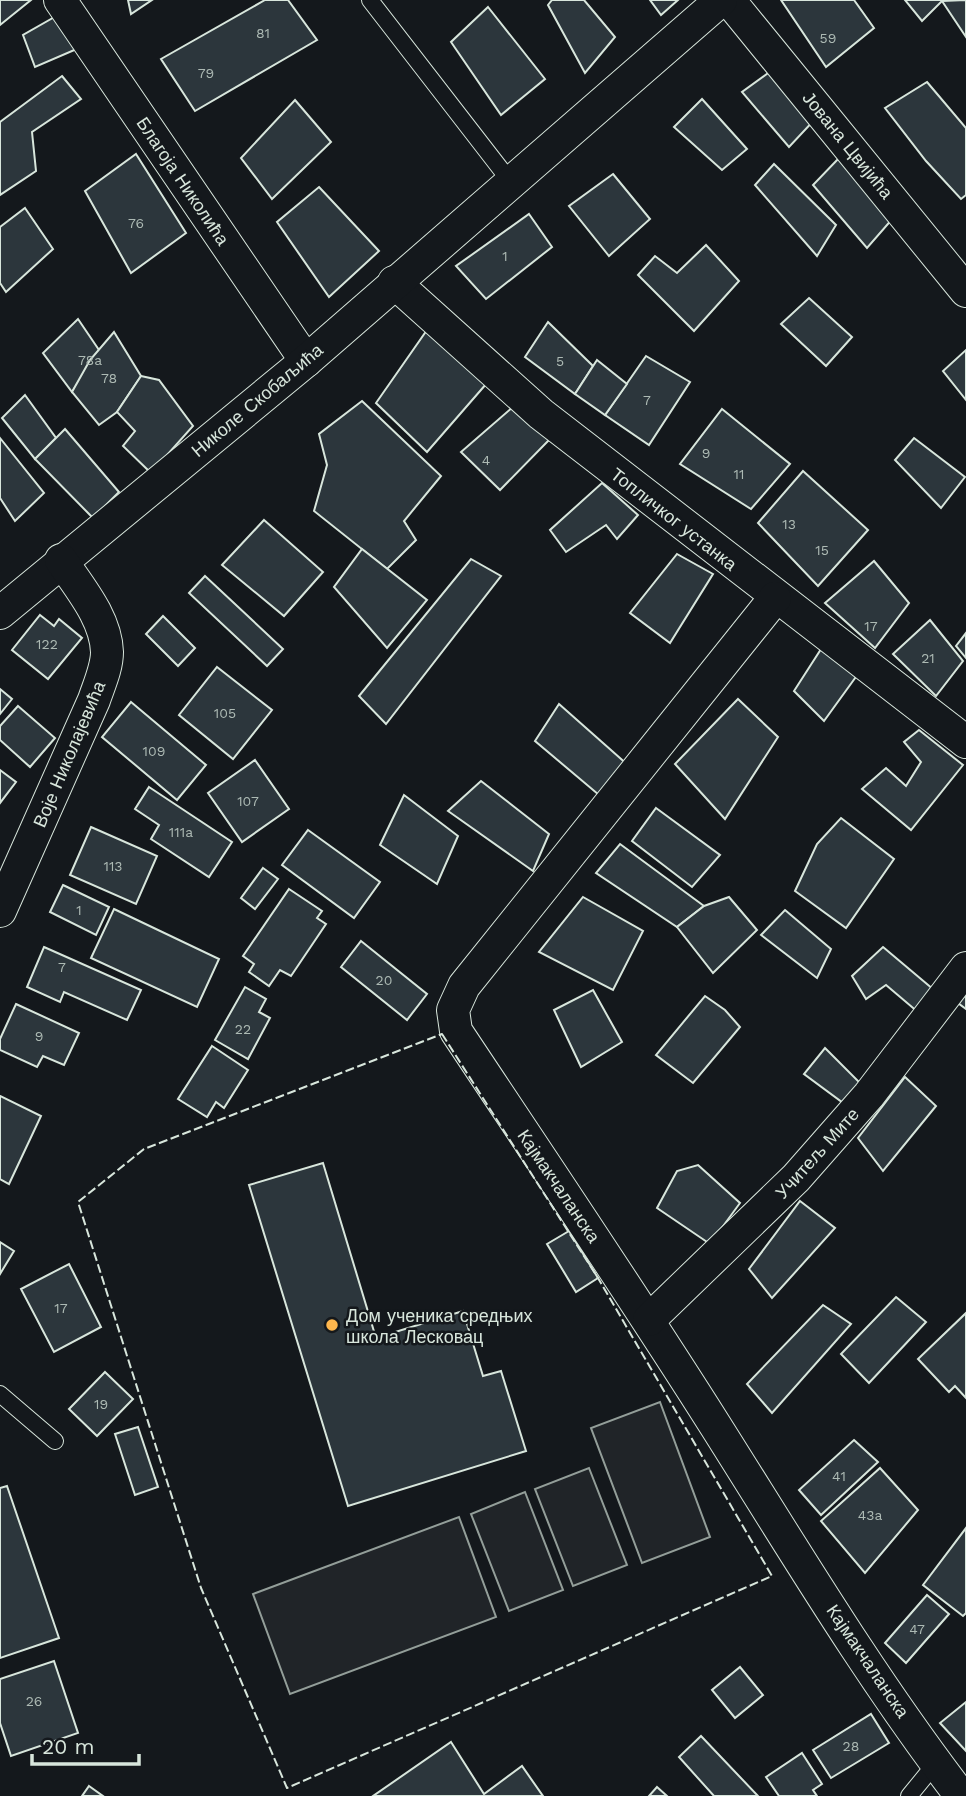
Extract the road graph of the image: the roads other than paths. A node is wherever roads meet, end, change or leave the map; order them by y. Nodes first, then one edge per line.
1 (60, 0) edge
2 (370, 0) edge
3 (721, 0) edge
4 (729, 0) edge
5 (510, 181) junction
6 (394, 282) junction
7 (966, 291) edge
8 (306, 361) junction
9 (61, 560) junction
10 (775, 598) junction
11 (0, 613) edge
12 (966, 742) edge
13 (0, 911) edge
14 (966, 968) edge
15 (649, 1320) junction
16 (0, 1394) edge
17 (55, 1441) dead end
18 (936, 1763) junction
19 (909, 1796) edge
20 (961, 1796) edge

1 - 8 street, Благоја Николића
2 - 5 lane
3 - 5 street, Николе Скобаљића
4 - 7 street, Јована Цвијића
5 - 6 street, Николе Скобаљића
6 - 8 street, Николе Скобаљића
6 - 10 street, Топличког устанка
8 - 9 street, Николе Скобаљића
9 - 11 street, Николе Скобаљића
9 - 13 street, Воје Николајевића
10 - 12 street, Топличког устанка
10 - 15 street, Кајмакчаланска
14 - 15 street, Учитељ Мите
15 - 18 street, Кајмакчаланска
16 - 17 lane
18 - 19 lane
18 - 20 street, Кајмакчаланска

